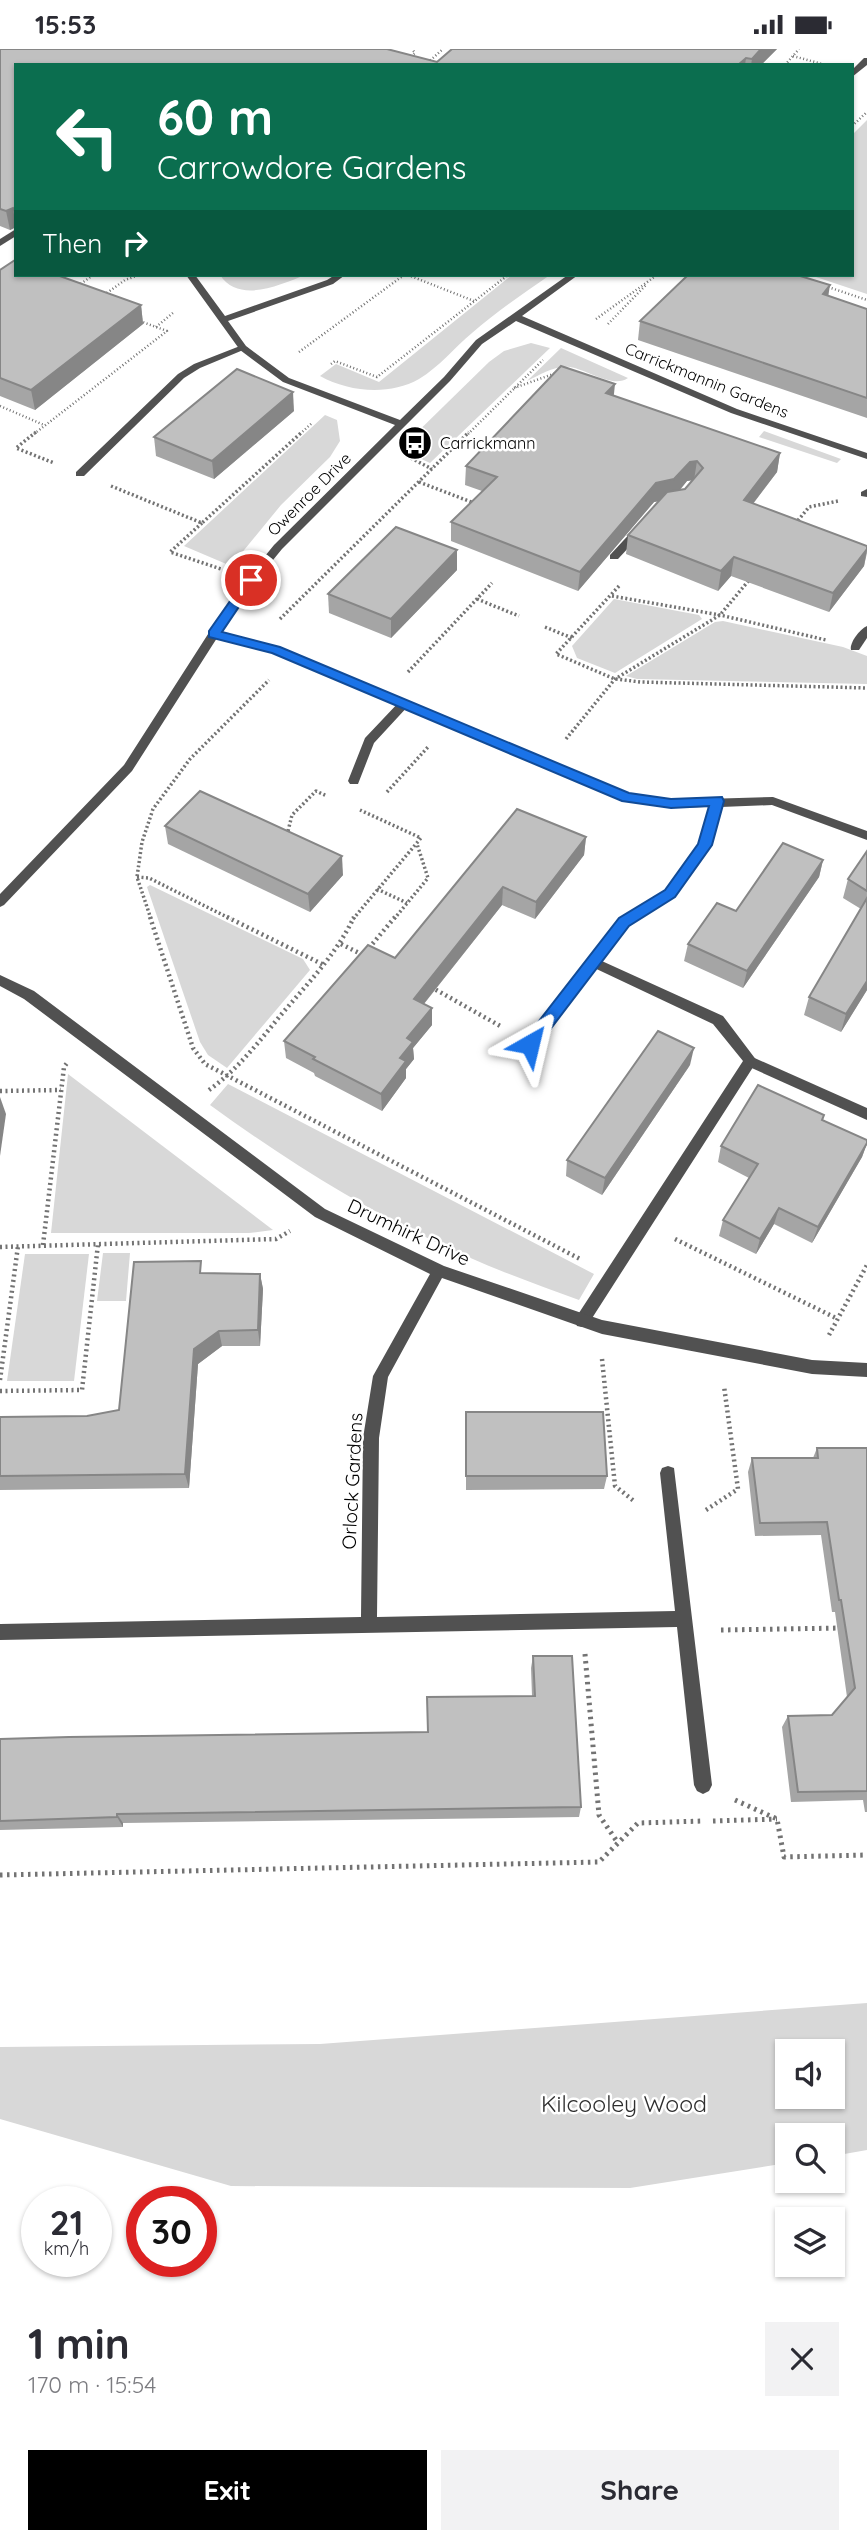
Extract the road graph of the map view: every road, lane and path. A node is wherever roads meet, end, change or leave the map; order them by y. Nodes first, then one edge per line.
1 (412, 49) edge
2 (443, 49) edge
3 (799, 49) edge
4 (793, 56) junction
5 (867, 61) edge
6 (403, 63) edge
7 (427, 63) edge
8 (787, 63) edge
9 (819, 63) edge
10 (854, 73) edge
11 (867, 113) edge
12 (854, 125) edge
13 (90, 277) edge
14 (133, 277) edge
15 (192, 277) edge
16 (338, 277) edge
17 (403, 277) edge
18 (411, 277) edge
19 (505, 277) edge
20 (571, 277) edge
21 (654, 277) edge
22 (816, 283) edge
23 (73, 290) edge
24 (104, 295) edge
25 (867, 300) edge
26 (474, 301) junction
27 (174, 313) dead end
28 (513, 316) junction
29 (131, 317) edge
30 (222, 320) junction
31 (590, 324) dead end
32 (156, 327) junction
33 (243, 348) junction
34 (548, 355) dead end
35 (272, 370) junction
36 (303, 387) junction
37 (0, 407) edge
38 (319, 416) dead end
39 (402, 424) junction
40 (45, 425) junction
41 (867, 456) edge
42 (80, 474) junction
43 (419, 482) junction
44 (866, 493) edge
45 (484, 507) edge
46 (651, 517) edge
47 (202, 523) junction
48 (793, 527) edge
49 (614, 557) joint
50 (752, 576) edge
51 (251, 580) junction
52 (492, 583) dead end
53 (611, 595) junction
54 (477, 599) junction
55 (720, 615) junction
56 (519, 616) dead end
57 (545, 627) dead end
58 (867, 630) edge
59 (214, 634) junction
60 (572, 638) junction
61 (262, 646) junction
62 (855, 647) joint
63 (615, 679) junction
64 (268, 681) dead end
65 (867, 688) edge
66 (385, 696) junction
67 (404, 704) junction
68 (449, 723) junction
69 (546, 764) junction
70 (354, 781) dead end
71 (385, 793) dead end
72 (337, 800) dead end
73 (717, 801) junction
74 (376, 804) dead end
75 (357, 809) dead end
76 (367, 814) junction
77 (288, 831) edge
78 (867, 836) edge
79 (416, 843) junction
80 (137, 877) junction
81 (377, 889) junction
82 (0, 902) edge
83 (407, 903) junction
84 (341, 944) junction
85 (593, 962) junction
86 (324, 965) junction
87 (0, 980) edge
88 (426, 985) edge
89 (87, 1039) junction
90 (530, 1044) joint
91 (750, 1061) junction
92 (229, 1076) junction
93 (61, 1090) junction
94 (0, 1091) edge
95 (181, 1110) junction
96 (867, 1114) edge
97 (320, 1213) junction
98 (644, 1224) junction
99 (98, 1244) junction
100 (43, 1245) junction
101 (18, 1246) junction
102 (0, 1247) edge
103 (867, 1265) edge
104 (439, 1271) junction
105 (611, 1275) junction
106 (838, 1319) junction
107 (582, 1321) junction
108 (602, 1327) junction
109 (720, 1350) junction
110 (812, 1367) junction
111 (867, 1370) edge
112 (0, 1380) edge
113 (0, 1391) edge
114 (668, 1473) dead end
115 (674, 1532) junction
116 (582, 1621) junction
117 (685, 1625) junction
118 (369, 1626) junction
119 (853, 1628) edge
120 (0, 1632) edge
121 (703, 1785) joint
122 (777, 1819) junction
123 (618, 1843) junction
124 (867, 1855) edge
125 (0, 1875) edge

1 - 6 path
2 - 7 path
3 - 4 path
4 - 8 path
4 - 9 path
5 - 10 street
11 - 12 path
13 - 23 path
14 - 24 path
15 - 30 street
16 - 30 street
17 - 35 path
18 - 26 path
19 - 26 path
20 - 28 street, Owenroe Drive
21 - 31 path
22 - 25 path
26 - 36 path
27 - 32 path
28 - 39 street, Owenroe Drive
28 - 41 street, Carrickmannin Gardens
29 - 32 path
30 - 33 street
32 - 40 path
33 - 35 street
33 - 42 street
34 - 43 path
35 - 36 street
36 - 39 street
37 - 40 path
38 - 47 path
39 - 51 street, Owenroe Drive
40 - 42 path
42 - 47 path
43 - 45 path
43 - 61 path
44 - 48 path
46 - 49 street
47 - 51 path
49 - 53 path
50 - 55 path
51 - 59 street, Owenroe Drive
52 - 54 path
53 - 55 path
53 - 60 path
54 - 56 path
54 - 66 path
55 - 62 path
55 - 63 path
57 - 60 path
58 - 62 street
59 - 61 street
59 - 82 street, Owenroe Drive
60 - 63 path
61 - 66 street
63 - 65 path
63 - 69 path
64 - 80 path
66 - 67 street
67 - 68 street
67 - 70 street
68 - 69 street
68 - 71 path
69 - 73 street
72 - 77 path
73 - 78 street
73 - 85 street
74 - 76 path
75 - 76 path
76 - 79 path
79 - 81 path
79 - 83 path
80 - 86 path
80 - 92 path
81 - 83 path
81 - 84 path
83 - 84 path
84 - 86 path
85 - 90 street
85 - 91 street
86 - 92 path
87 - 89 street, Drumhirk Drive
88 - 90 path
89 - 93 path
89 - 95 street, Drumhirk Drive
91 - 96 street
91 - 98 street
92 - 95 path
92 - 105 path
93 - 94 path
93 - 100 path
95 - 97 street, Drumhirk Drive
97 - 99 path
97 - 104 street, Drumhirk Drive
98 - 105 street
98 - 106 path
99 - 100 path
99 - 113 path
100 - 101 path
101 - 102 path
101 - 112 path
103 - 106 path
104 - 107 street, Drumhirk Drive
104 - 118 street, Orlock Gardens
105 - 107 street
106 - 110 path
107 - 108 street, Drumhirk Drive
108 - 109 street, Drumhirk Drive
108 - 115 path
109 - 110 street, Drumhirk Drive
109 - 115 path
110 - 111 street, Drumhirk Drive
114 - 115 street
115 - 117 street
116 - 117 street
116 - 118 street
116 - 123 path
117 - 119 path
117 - 121 street
118 - 120 street
121 - 122 path
122 - 123 path
122 - 124 path
123 - 125 path

